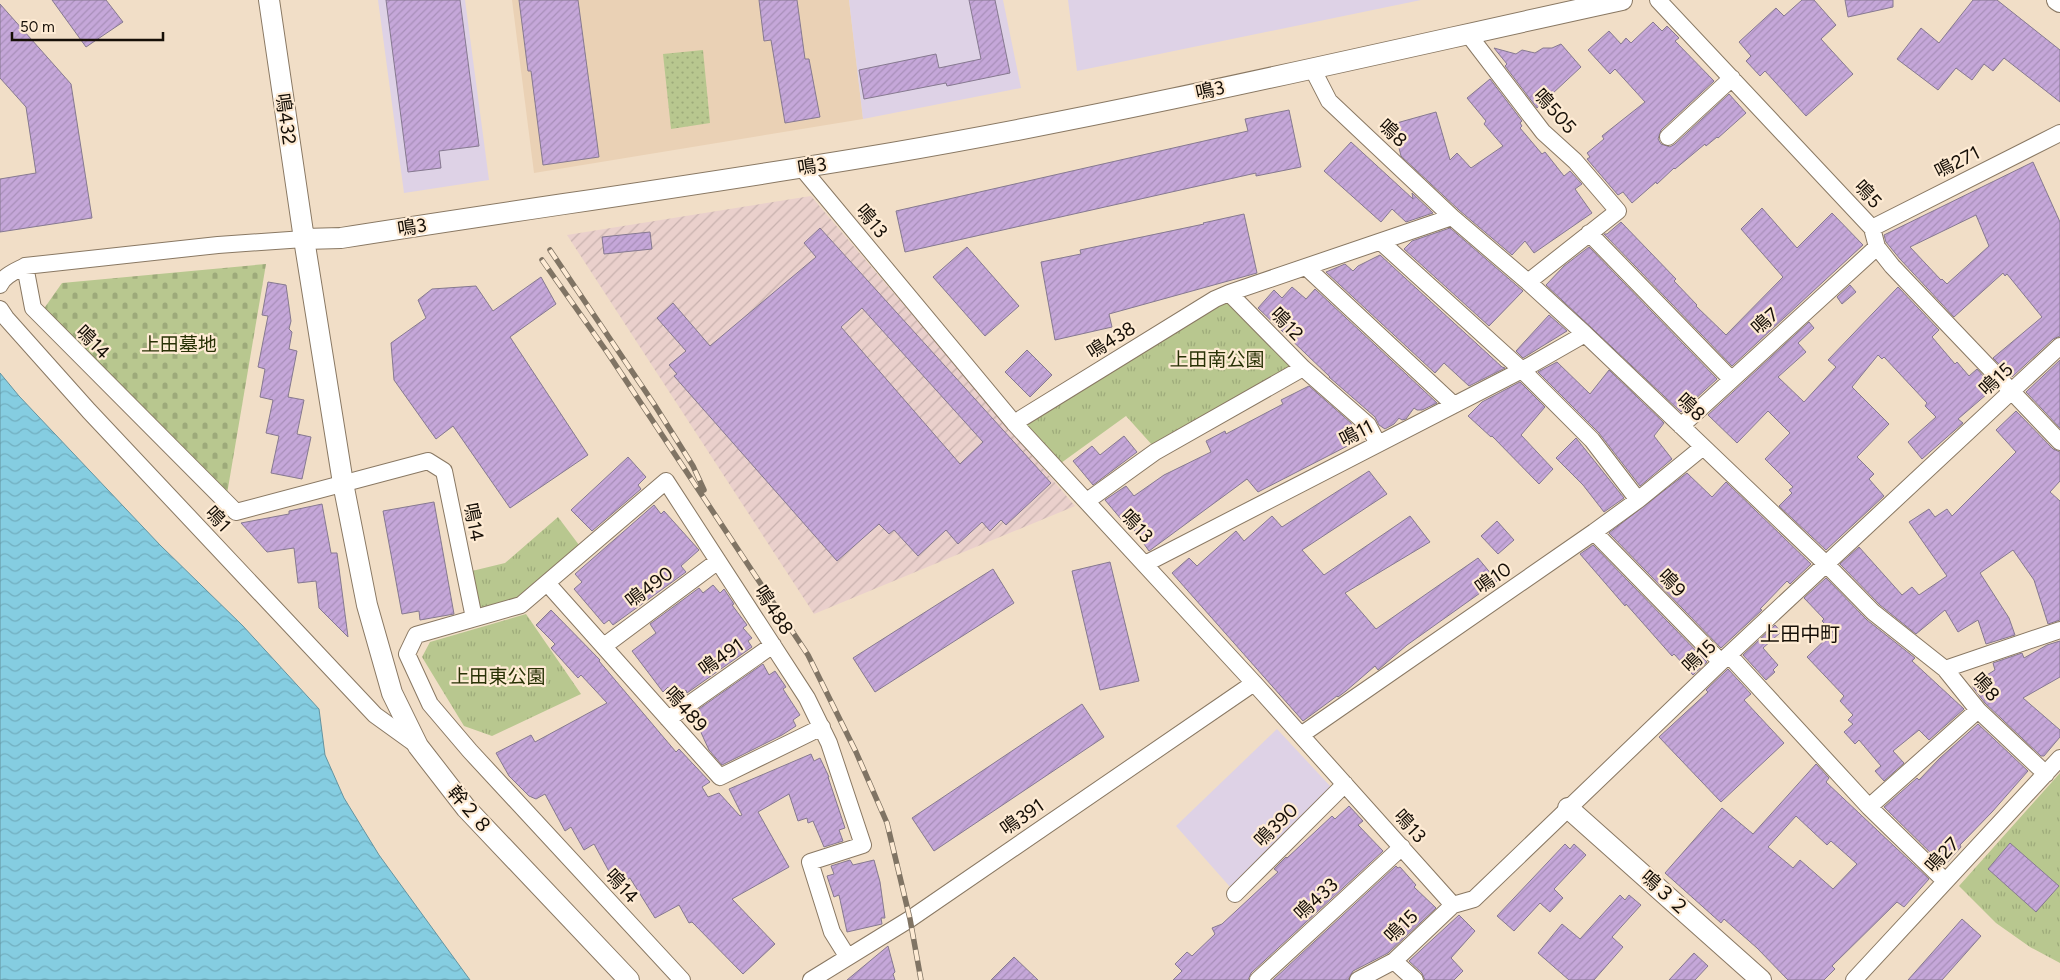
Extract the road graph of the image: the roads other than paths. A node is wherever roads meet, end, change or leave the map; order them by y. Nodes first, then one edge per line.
1 (269, 0) edge
2 (1622, 0) edge
3 (1658, 0) edge
4 (1468, 34) junction
5 (1312, 68) junction
6 (1732, 78) junction
7 (2060, 133) edge
8 (1668, 137) dead end
9 (801, 167) junction
10 (1452, 217) junction
11 (1872, 228) junction
12 (1590, 233) junction
13 (304, 239) junction
14 (1381, 242) junction
15 (1877, 248) junction
16 (25, 266) junction
17 (1306, 267) junction
18 (1528, 282) junction
19 (0, 285) edge
20 (1229, 293) junction
21 (0, 309) edge
22 (1585, 334) junction
23 (2060, 346) edge
24 (1303, 368) junction
25 (1522, 370) junction
26 (1731, 379) junction
27 (2013, 391) junction
28 (1454, 405) junction
29 (1014, 423) junction
30 (1681, 426) junction
31 (2060, 442) edge
32 (1378, 444) junction
33 (1703, 447) junction
34 (343, 483) junction
35 (1638, 500) junction
36 (1087, 501) junction
37 (1594, 532) junction
38 (718, 561) junction
39 (1145, 564) junction
40 (1826, 564) junction
41 (547, 583) junction
42 (474, 618) junction
43 (2060, 630) edge
44 (773, 645) junction
45 (604, 646) junction
46 (1725, 659) junction
47 (1945, 669) junction
48 (1254, 683) junction
49 (1978, 710) junction
50 (668, 718) junction
51 (822, 727) junction
52 (1301, 735) junction
53 (418, 746) junction
54 (2060, 758) edge
55 (2046, 774) junction
56 (1345, 784) junction
57 (1869, 807) junction
58 (1568, 808) junction
59 (1402, 846) junction
60 (1946, 881) junction
61 (1235, 894) dead end
62 (1453, 905) junction
63 (847, 956) junction
64 (1394, 961) junction
65 (629, 980) edge
66 (682, 980) edge
67 (811, 980) edge
68 (1258, 980) edge
69 (1358, 980) edge
70 (1415, 980) edge
71 (1762, 980) edge
72 (1854, 980) edge

1 - 13 street, 鳴432
2 - 4 street, 鳴3
3 - 6 street, 鳴5
4 - 5 street, 鳴3
4 - 12 street, 鳴505
5 - 9 street, 鳴3
5 - 10 street, 鳴8
6 - 8 street
6 - 11 street, 鳴5
7 - 11 street, 鳴271
9 - 13 street, 鳴3
9 - 29 street, 鳴13
10 - 14 street, 鳴12
10 - 18 street, 鳴8
11 - 15 street, 鳴5
12 - 18 street
12 - 26 street
13 - 16 street, 鳴3
13 - 34 street, 鳴432
14 - 17 street, 鳴12
14 - 25 street
15 - 26 street, 鳴7
15 - 27 street, 鳴5
16 - 19 street, 鳴3
16 - 34 street, 鳴14
17 - 20 street, 鳴12
17 - 28 street
18 - 22 street, 鳴8
20 - 24 street, 鳴12
20 - 29 street, 鳴438
21 - 53 street, 鳴1
22 - 25 street, 鳴11
22 - 30 street, 鳴8
23 - 27 street, 鳴15
24 - 32 street
24 - 36 street, 鳴12
25 - 28 street, 鳴11
25 - 35 street
26 - 30 street, 鳴7
27 - 31 street, 鳴5
27 - 40 street, 鳴15
28 - 32 street, 鳴11
29 - 36 street, 鳴13
30 - 33 street, 鳴8
32 - 39 street, 鳴11
33 - 35 street, 鳴10
33 - 40 street, 鳴8
34 - 42 street, 鳴14
34 - 53 street, 幹２８
35 - 37 street, 鳴10
36 - 39 street, 鳴13
37 - 46 street, 鳴9
37 - 52 street, 鳴10
38 - 41 street, 鳴488
38 - 44 street, 鳴488
38 - 45 street, 鳴490
39 - 48 street, 鳴13
40 - 46 street, 鳴15
40 - 47 street, 鳴8
41 - 42 street, 鳴488
41 - 45 street, 鳴489
42 - 66 street, 鳴14
43 - 47 street
44 - 50 street, 鳴491
44 - 51 street, 鳴488
45 - 50 street, 鳴489
46 - 57 street, 鳴9
46 - 58 street, 鳴15
47 - 49 street, 鳴8
48 - 52 street, 鳴13
48 - 63 street, 鳴391
49 - 55 street, 鳴8
49 - 57 street
50 - 51 street, 鳴489
51 - 63 street, 鳴488
52 - 56 street, 鳴13
53 - 65 street, 幹２８
54 - 55 street, 鳴27
55 - 60 street, 鳴27
56 - 59 street, 鳴13
56 - 61 street, 鳴390
57 - 60 street, 鳴9
58 - 62 street, 鳴15
58 - 71 street, 鳴３２
59 - 62 street, 鳴13
59 - 68 street, 鳴433
60 - 72 street, 鳴27
62 - 64 street, 鳴15
63 - 67 street, 鳴391
64 - 69 street, 鳴15
64 - 70 street

